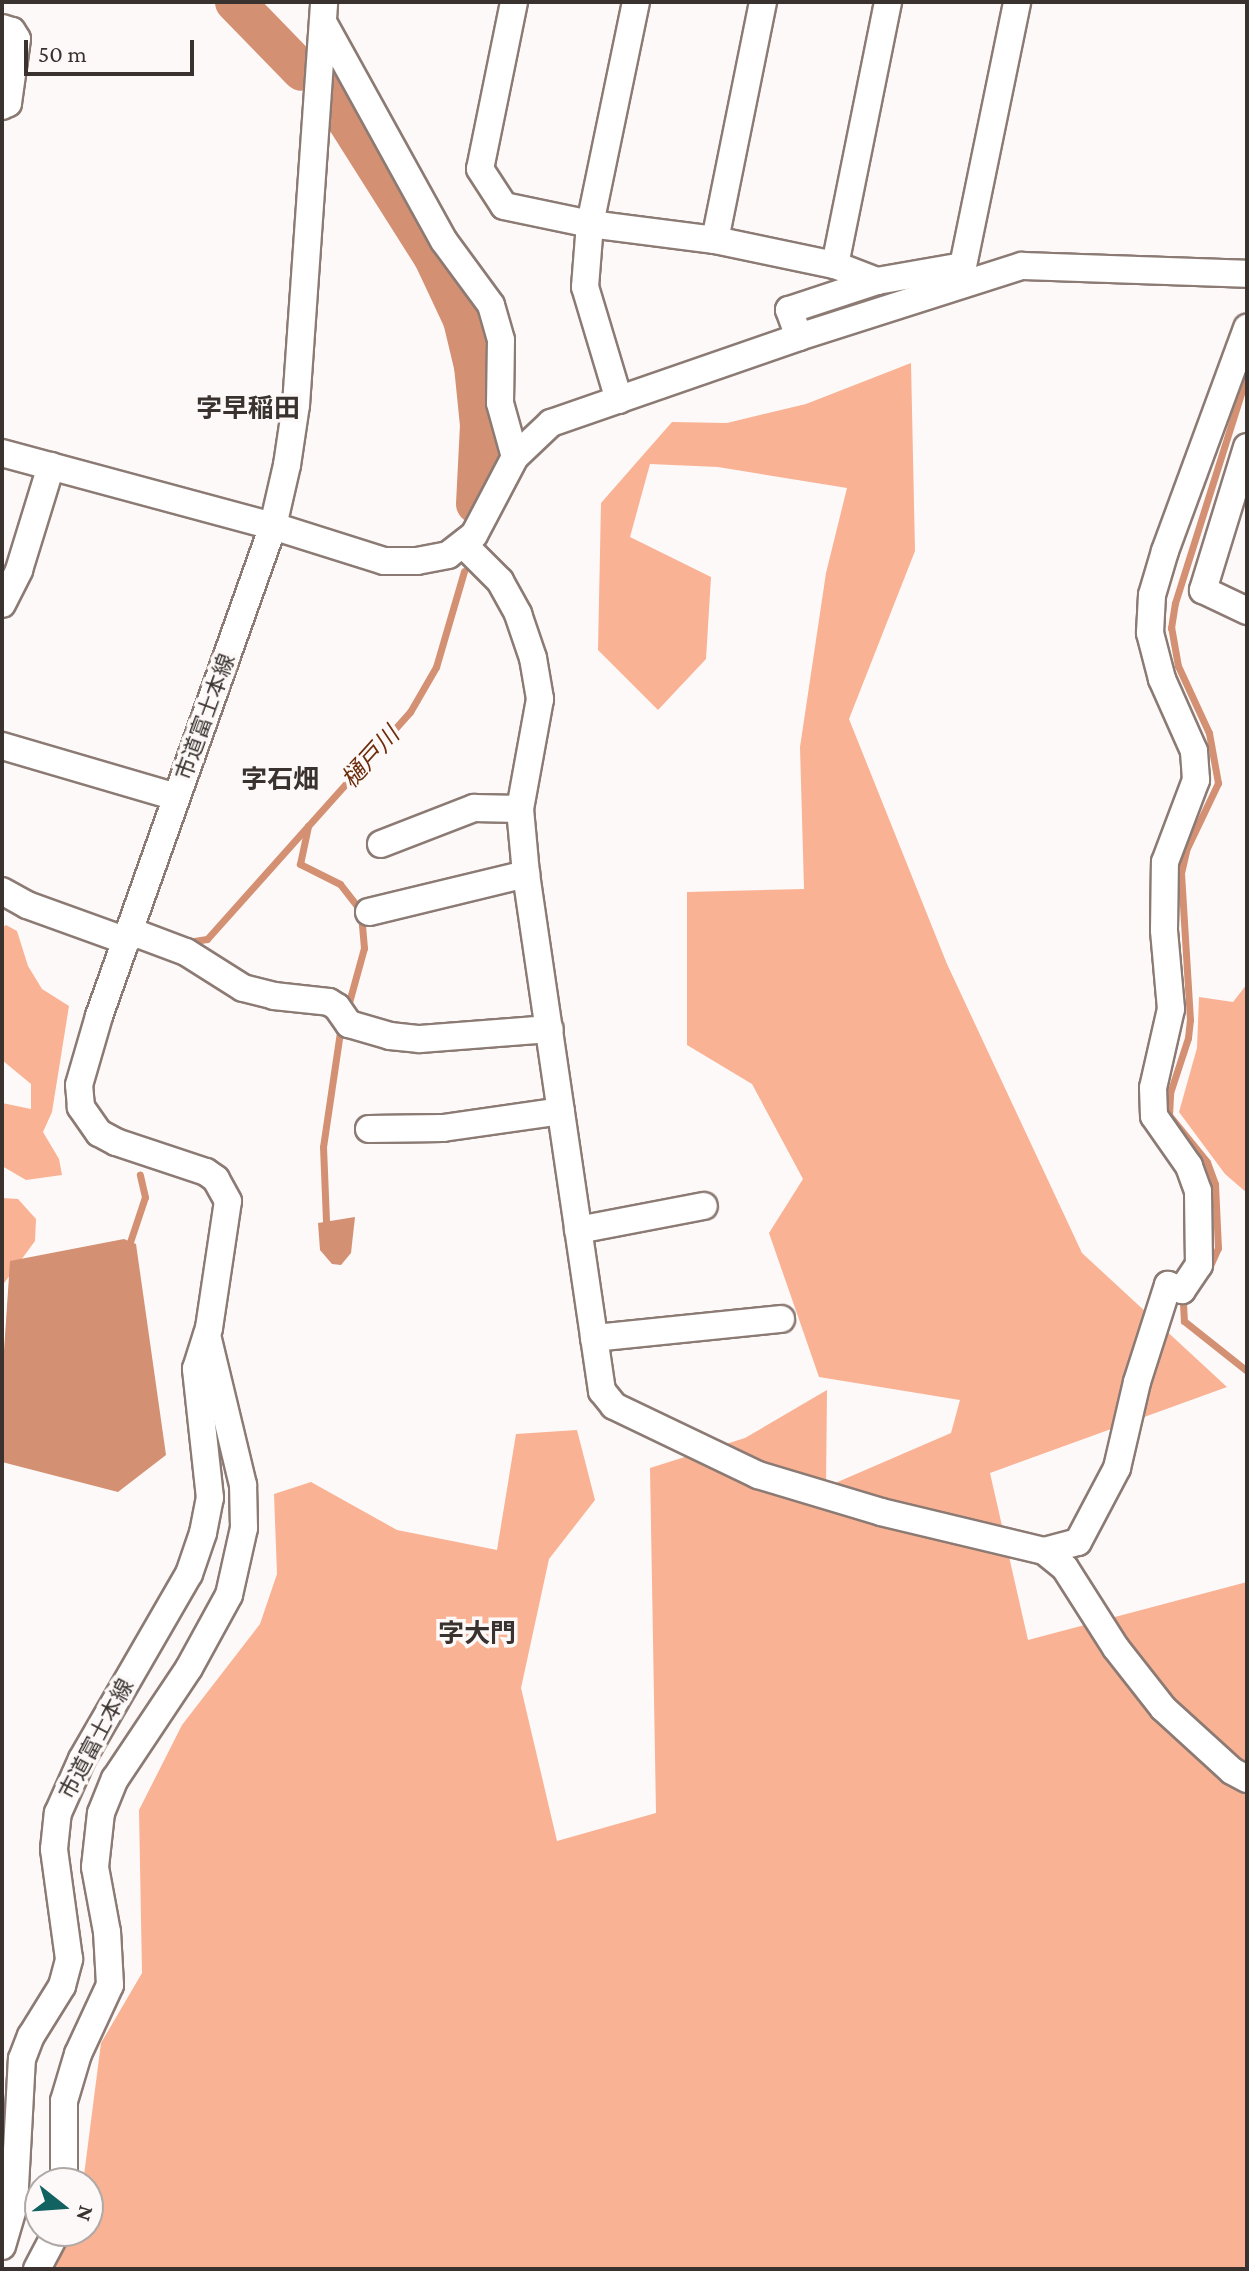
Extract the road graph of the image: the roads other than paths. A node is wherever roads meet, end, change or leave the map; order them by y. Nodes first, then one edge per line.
1 (514, 2) edge
2 (636, 2) edge
3 (763, 2) edge
4 (888, 2) edge
5 (1017, 2) edge
6 (324, 12) edge
7 (2, 28) edge
8 (2, 106) edge
9 (590, 224) junction
10 (715, 240) junction
11 (835, 265) junction
12 (1247, 274) edge
13 (877, 281) junction
14 (1247, 328) edge
15 (799, 337) junction
16 (619, 400) junction
17 (1247, 447) edge
18 (2, 453) edge
19 (515, 457) junction
20 (51, 466) junction
21 (273, 526) junction
22 (464, 545) junction
23 (2, 604) edge
24 (1247, 611) edge
25 (2, 746) edge
26 (176, 797) junction
27 (520, 809) junction
28 (381, 844) dead end
29 (526, 874) junction
30 (2, 891) edge
31 (369, 912) dead end
32 (128, 936) junction
33 (550, 1029) junction
34 (561, 1111) junction
35 (369, 1129) dead end
36 (704, 1206) dead end
37 (578, 1230) junction
38 (781, 1319) dead end
39 (207, 1335) junction
40 (594, 1338) junction
41 (1044, 1551) junction
42 (1247, 1779) edge
43 (64, 2167) edge
44 (2, 2246) edge
45 (51, 2247) edge
46 (37, 2269) edge

1 - 9 street
2 - 9 street
3 - 10 street
4 - 11 street
5 - 13 street
6 - 19 street
6 - 21 street, 市道富士本線
7 - 8 street
9 - 10 street
9 - 16 street
10 - 11 street
11 - 13 street
12 - 15 street
13 - 15 street
14 - 41 street
15 - 16 street
16 - 19 street
17 - 24 street
18 - 20 street
19 - 22 street
20 - 21 street
20 - 23 street
21 - 22 street
21 - 26 street, 市道富士本線
22 - 27 street
25 - 26 street
26 - 32 street, 市道富士本線
27 - 28 street
27 - 29 street
29 - 31 street
29 - 33 street
30 - 32 street
32 - 33 street
32 - 39 street, 市道富士本線
33 - 34 street
34 - 35 street
34 - 37 street
36 - 37 street
37 - 40 street
38 - 40 street
39 - 43 street, 市道富士本線
39 - 44 street, 市道富士本線
40 - 41 street
41 - 42 street
45 - 46 street

